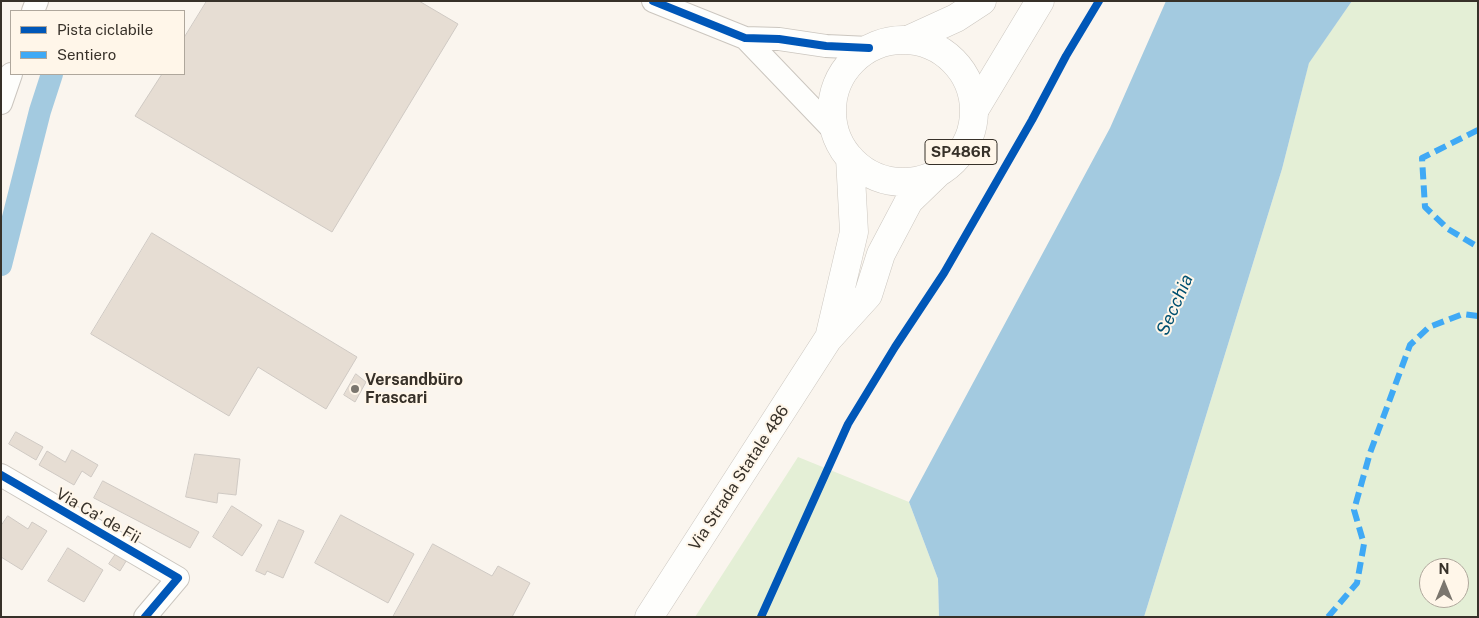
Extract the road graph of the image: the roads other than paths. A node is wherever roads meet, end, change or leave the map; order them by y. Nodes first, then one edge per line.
1 (653, 1) edge
2 (982, 1) edge
3 (1040, 1) edge
4 (745, 38) junction
5 (910, 39) junction
6 (869, 48) junction
7 (12, 75) edge
8 (2, 99) edge
9 (975, 109) junction
10 (834, 132) junction
11 (850, 158) junction
12 (938, 173) junction
13 (828, 339) junction
14 (2, 478) edge
15 (144, 617) edge
16 (649, 617) edge

1 - 4 street
2 - 5 main road, SP486R
3 - 9 main road, SP486R
4 - 6 street
4 - 10 street
5 - 6 main road, SP486R
5 - 9 main road, SP486R
6 - 10 main road, SP486R
7 - 8 street
9 - 12 main road, SP486R
10 - 11 main road, SP486R
11 - 12 main road, SP486R
11 - 13 main road, SP486R
12 - 13 main road, SP486R
13 - 16 main road, Via Strada Statale 486 / SP486R
14 - 15 street, Via Ca' de Fii

